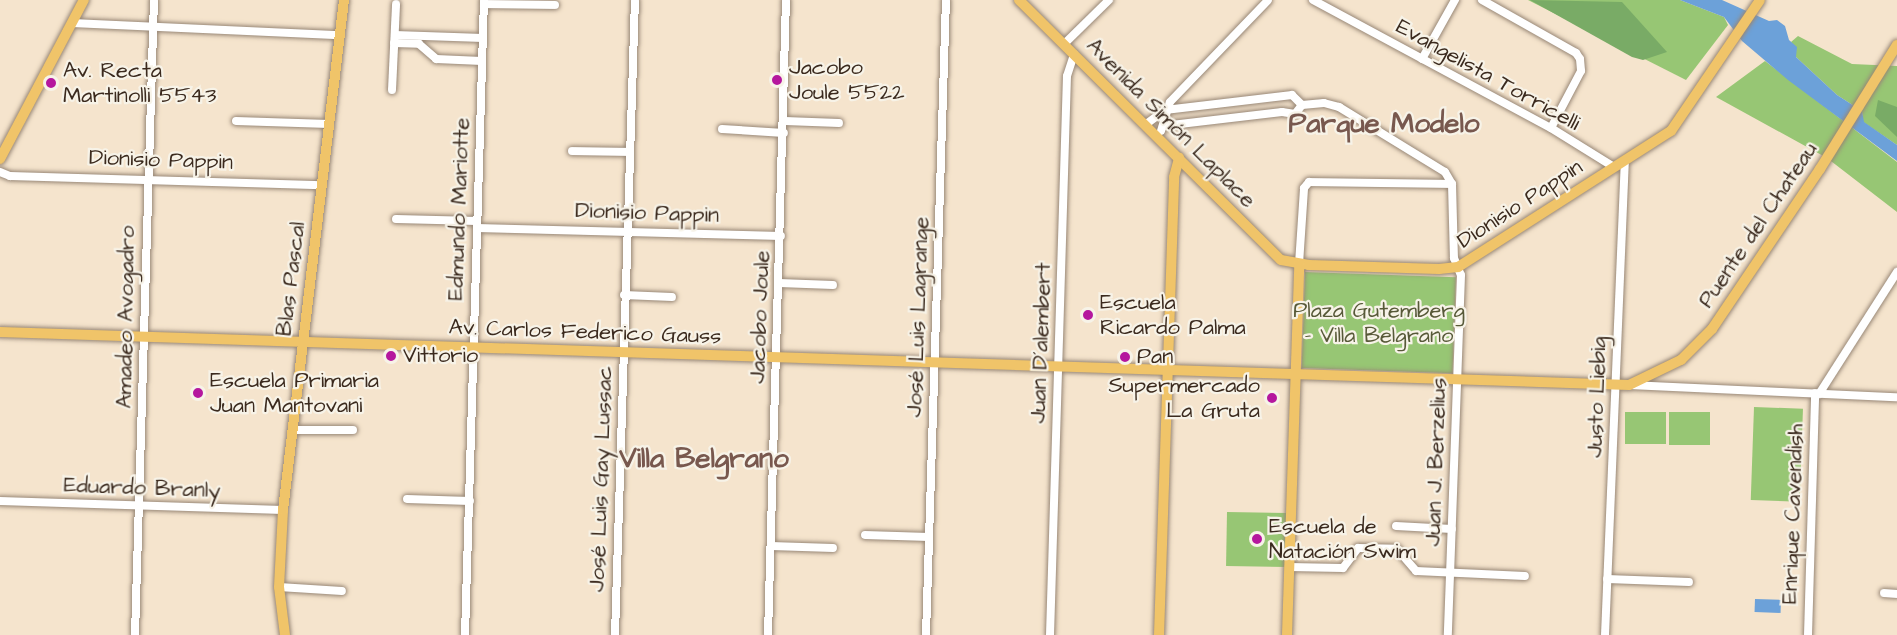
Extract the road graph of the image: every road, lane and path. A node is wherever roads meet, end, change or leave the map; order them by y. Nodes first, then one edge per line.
1 (76, 0) edge
2 (84, 0) edge
3 (154, 0) edge
4 (344, 0) edge
5 (635, 0) edge
6 (786, 0) edge
7 (946, 0) edge
8 (1019, 0) edge
9 (1108, 0) edge
10 (1268, 0) edge
11 (1312, 0) edge
12 (1455, 0) edge
13 (1482, 0) edge
14 (1760, 0) edge
15 (484, 2) edge
16 (396, 4) dead end
17 (555, 5) dead end
18 (72, 23) junction
19 (153, 28) junction
20 (340, 35) junction
21 (483, 38) junction
22 (395, 39) junction
23 (420, 40) junction
24 (1064, 44) junction
25 (1897, 45) edge
26 (1074, 54) junction
27 (1422, 59) junction
28 (482, 61) junction
29 (392, 90) dead end
30 (1302, 105) junction
31 (1165, 110) junction
32 (236, 121) dead end
33 (785, 121) junction
34 (839, 123) dead end
35 (329, 124) junction
36 (1145, 125) junction
37 (1551, 128) junction
38 (722, 129) dead end
39 (1160, 131) junction
40 (784, 133) junction
41 (0, 143) edge
42 (572, 151) dead end
43 (629, 152) junction
44 (1179, 158) junction
45 (0, 159) edge
46 (1625, 161) junction
47 (1437, 167) junction
48 (1614, 167) junction
49 (0, 172) edge
50 (148, 179) junction
51 (1431, 182) junction
52 (1452, 184) junction
53 (322, 185) junction
54 (396, 219) dead end
55 (477, 224) junction
56 (627, 232) junction
57 (781, 236) junction
58 (1299, 264) junction
59 (1458, 267) junction
60 (1897, 272) edge
61 (779, 283) junction
62 (833, 285) dead end
63 (624, 295) junction
64 (672, 297) dead end
65 (0, 332) edge
66 (143, 337) junction
67 (303, 342) junction
68 (473, 348) junction
69 (622, 353) junction
70 (777, 358) junction
71 (934, 363) junction
72 (1058, 367) junction
73 (1168, 371) junction
74 (1296, 375) junction
75 (1653, 376) junction
76 (1457, 379) junction
77 (1621, 385) junction
78 (1663, 388) junction
79 (1817, 394) junction
80 (1897, 397) edge
81 (292, 430) junction
82 (353, 430) dead end
83 (407, 499) dead end
84 (0, 501) edge
85 (470, 501) junction
86 (140, 506) junction
87 (283, 510) junction
88 (1396, 526) dead end
89 (1452, 529) junction
90 (865, 536) dead end
91 (929, 537) junction
92 (771, 546) junction
93 (833, 548) dead end
94 (1289, 567) junction
95 (1451, 573) junction
96 (1525, 576) dead end
97 (1607, 579) junction
98 (1689, 582) dead end
99 (279, 587) junction
100 (342, 591) dead end
101 (1884, 593) dead end
102 (1897, 594) edge
103 (135, 635) edge
104 (285, 635) edge
105 (465, 635) edge
106 (615, 635) edge
107 (768, 635) edge
108 (926, 635) edge
109 (1050, 635) edge
110 (1159, 635) edge
111 (1287, 635) edge
112 (1448, 635) edge
113 (1605, 635) edge
114 (1808, 635) edge

1 - 41 main road
2 - 18 main road
3 - 19 street, Amadeo Avogadro
4 - 20 main road, Blas Pascal
5 - 43 street, José Luis Gay Lussac
6 - 33 street, Jacobo Joule
7 - 71 street, José Luis Lagrange
8 - 24 main road, Avenida Simón Laplace
9 - 24 street
10 - 31 street
11 - 27 street, Evangelista Torricelli
12 - 27 street
13 - 37 street
14 - 46 main road, Dionisio Pappin
15 - 17 street
15 - 21 street, Edmundo Mariotte
16 - 22 street
18 - 19 street
18 - 45 main road
19 - 20 street
19 - 50 street, Amadeo Avogadro
20 - 35 main road, Blas Pascal
21 - 23 street
21 - 28 street, Edmundo Mariotte
22 - 23 street
22 - 29 street
23 - 28 street
24 - 26 main road, Avenida Simón Laplace
25 - 75 main road, Puente del Chateau
26 - 36 main road, Avenida Simón Laplace
26 - 72 street, Juan D´alembert
27 - 37 street, Evangelista Torricelli
28 - 55 street, Edmundo Mariotte
30 - 31 street
30 - 39 street
30 - 47 street
31 - 36 street
31 - 39 street
32 - 35 street
33 - 34 street
33 - 40 street, Jacobo Joule
35 - 53 main road, Blas Pascal
36 - 39 main road, Avenida Simón Laplace
37 - 48 street, Evangelista Torricelli
38 - 40 street
39 - 44 main road, Avenida Simón Laplace
40 - 57 street, Jacobo Joule
42 - 43 street
43 - 56 street, José Luis Gay Lussac
44 - 58 main road, Avenida Simón Laplace
44 - 73 main road
46 - 48 main road, Dionisio Pappin
46 - 77 street, Justo Liebig
47 - 51 street
47 - 52 street
48 - 59 main road, Dionisio Pappin
49 - 50 street, Dionisio Pappin
50 - 53 street, Dionisio Pappin
50 - 66 street, Amadeo Avogadro
51 - 52 street
51 - 58 street
52 - 59 street, Juan J. Berzelius
53 - 67 main road, Blas Pascal
54 - 55 street, Dionisio Pappin
55 - 56 street, Dionisio Pappin
55 - 68 street, Edmundo Mariotte
56 - 57 street, Dionisio Pappin
56 - 63 street, José Luis Gay Lussac
57 - 61 street, Jacobo Joule
58 - 59 main road, Dionisio Pappin
58 - 74 main road
59 - 76 street, Juan J. Berzelius
60 - 79 street
61 - 62 street
61 - 70 street, Jacobo Joule
63 - 64 street
63 - 69 street, José Luis Gay Lussac
65 - 66 main road, Av. Carlos Federico Gauss
66 - 67 main road, Av. Carlos Federico Gauss
66 - 86 street, Amadeo Avogadro
67 - 68 main road, Av. Carlos Federico Gauss
67 - 81 main road, Blas Pascal
68 - 69 main road, Av. Carlos Federico Gauss
68 - 85 street, Edmundo Mariotte
69 - 70 main road, Av. Carlos Federico Gauss
69 - 106 street, José Luis Gay Lussac
70 - 71 main road, Av. Carlos Federico Gauss
70 - 92 street, Jacobo Joule
71 - 72 main road, Av. Carlos Federico Gauss
71 - 91 street, José Luis Lagrange
72 - 73 main road, Av. Carlos Federico Gauss
72 - 109 street, Juan D´alembert
73 - 74 main road, Av. Carlos Federico Gauss
73 - 110 main road
74 - 76 main road, Av. Carlos Federico Gauss
74 - 94 main road
75 - 77 main road, Puente del Chateau
75 - 78 street
76 - 77 main road, Puente del Chateau
76 - 89 street, Juan J. Berzelius
77 - 78 street
77 - 97 street, Justo Liebig
78 - 79 street
79 - 80 street
79 - 114 street, Enrique Cavendish
81 - 82 street
81 - 87 main road, Blas Pascal
83 - 85 street
84 - 86 street, Eduardo Branly
85 - 105 street, Edmundo Mariotte
86 - 87 street, Eduardo Branly
86 - 103 street, Amadeo Avogadro
87 - 99 main road, Blas Pascal
88 - 89 street
89 - 95 street, Juan J. Berzelius
90 - 91 street
91 - 108 street, José Luis Lagrange
92 - 93 street
92 - 107 street, Jacobo Joule
94 - 95 street
94 - 111 main road
95 - 96 street
95 - 112 street, Juan J. Berzelius
97 - 98 street
97 - 113 street, Justo Liebig
99 - 100 street
99 - 104 main road, Blas Pascal
101 - 102 street

